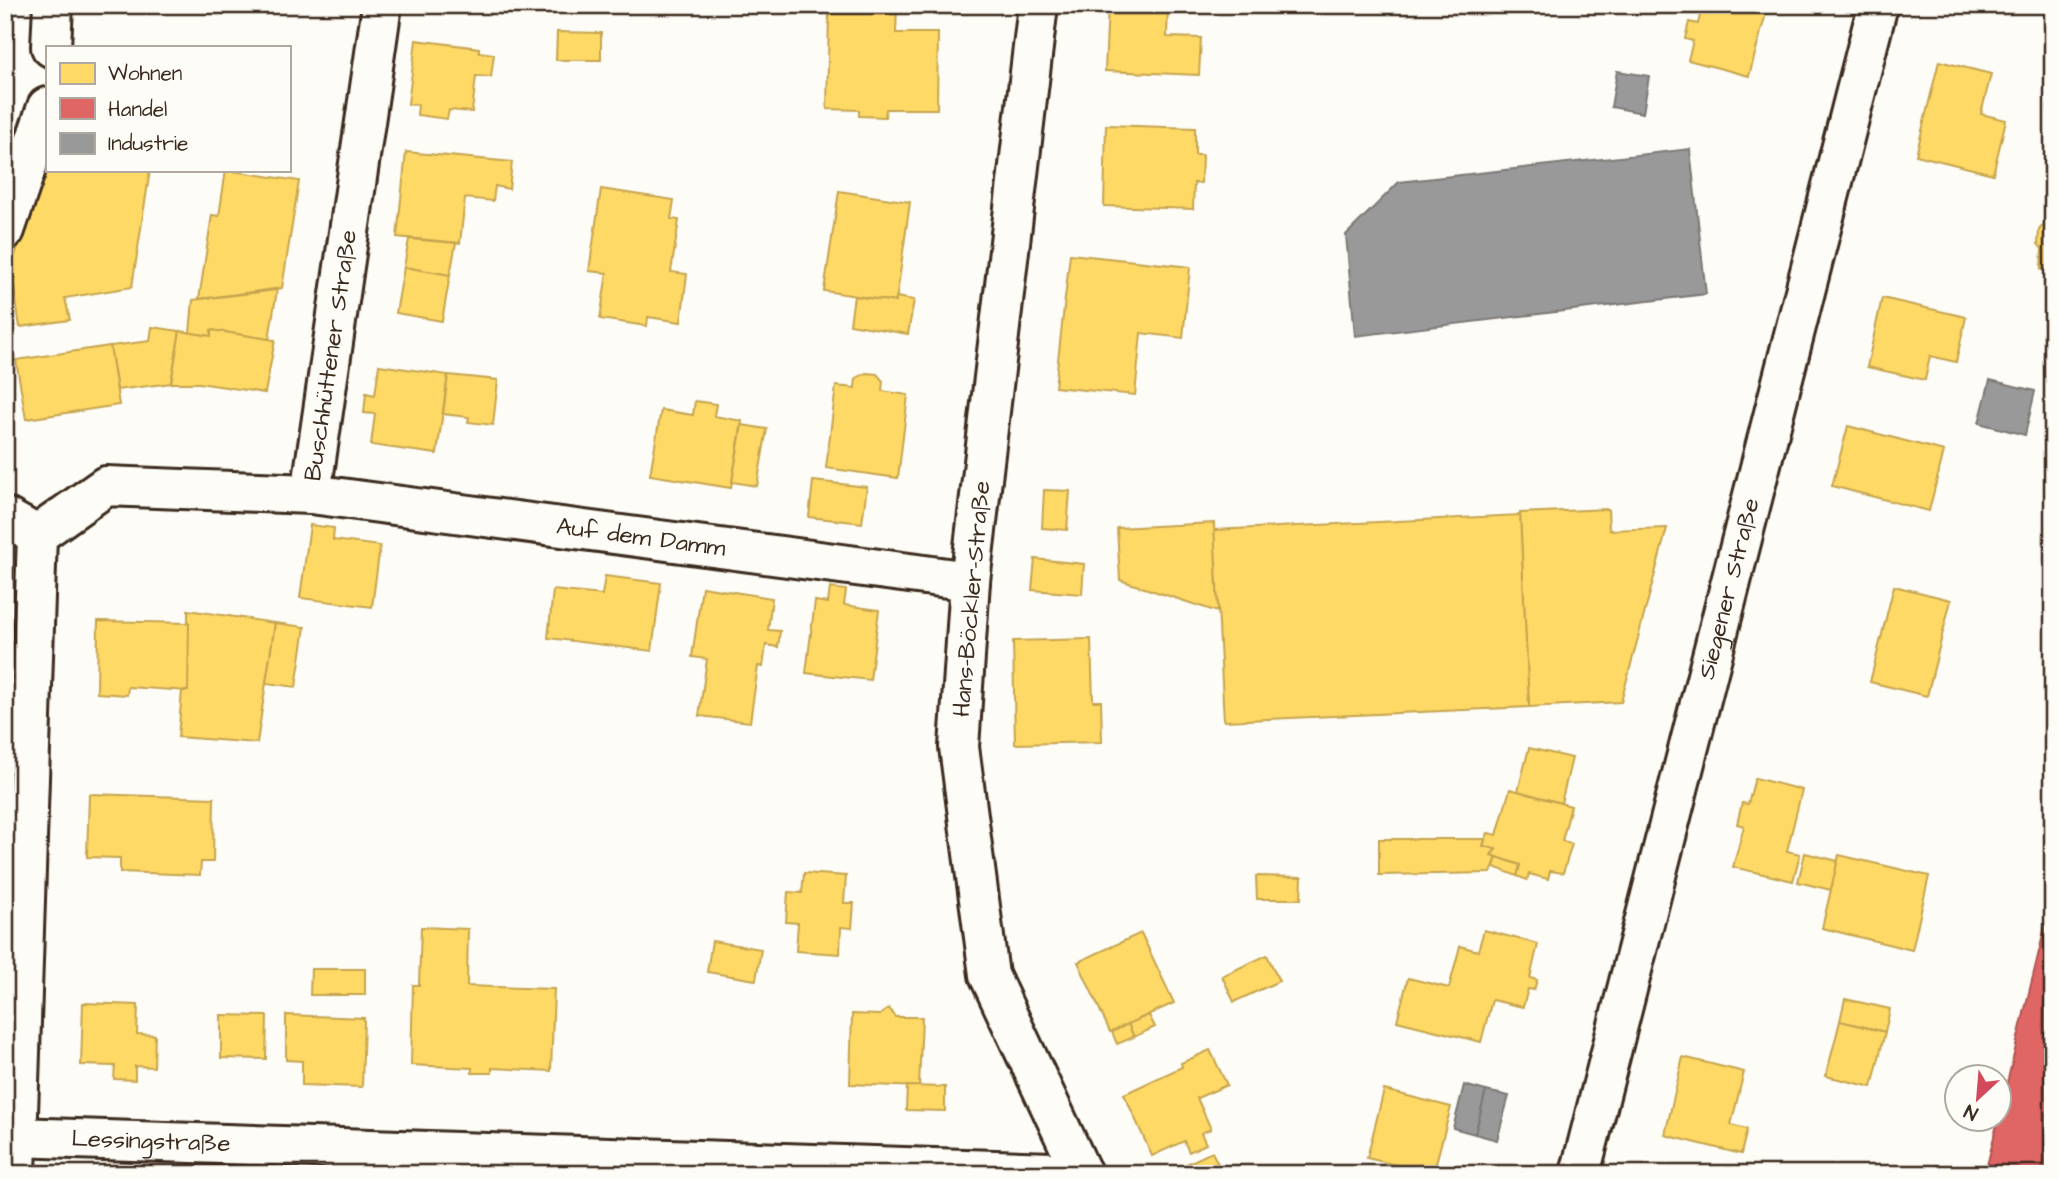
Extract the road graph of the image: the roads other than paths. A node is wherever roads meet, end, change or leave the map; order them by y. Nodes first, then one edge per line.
1 (52, 5) edge
2 (382, 5) edge
3 (1038, 5) edge
4 (1878, 5) edge
5 (51, 46) edge
6 (46, 110) edge
7 (5, 230) edge
8 (311, 494) junction
9 (21, 526) edge
10 (970, 582) junction
11 (16, 1155) edge
12 (1082, 1173) edge
13 (1580, 1174) edge

1 - 5 street
2 - 8 street, Buschhüttener Straße
3 - 10 street, Hans-Böckler-Straße
4 - 13 street, Siegener Straße
6 - 7 street
8 - 9 street, Buschhüttener Straße
8 - 10 street, Auf dem Damm
9 - 11 street, Buschhüttener Straße
10 - 12 street, Hans-Böckler-Straße
11 - 12 street, Lessingstraße

